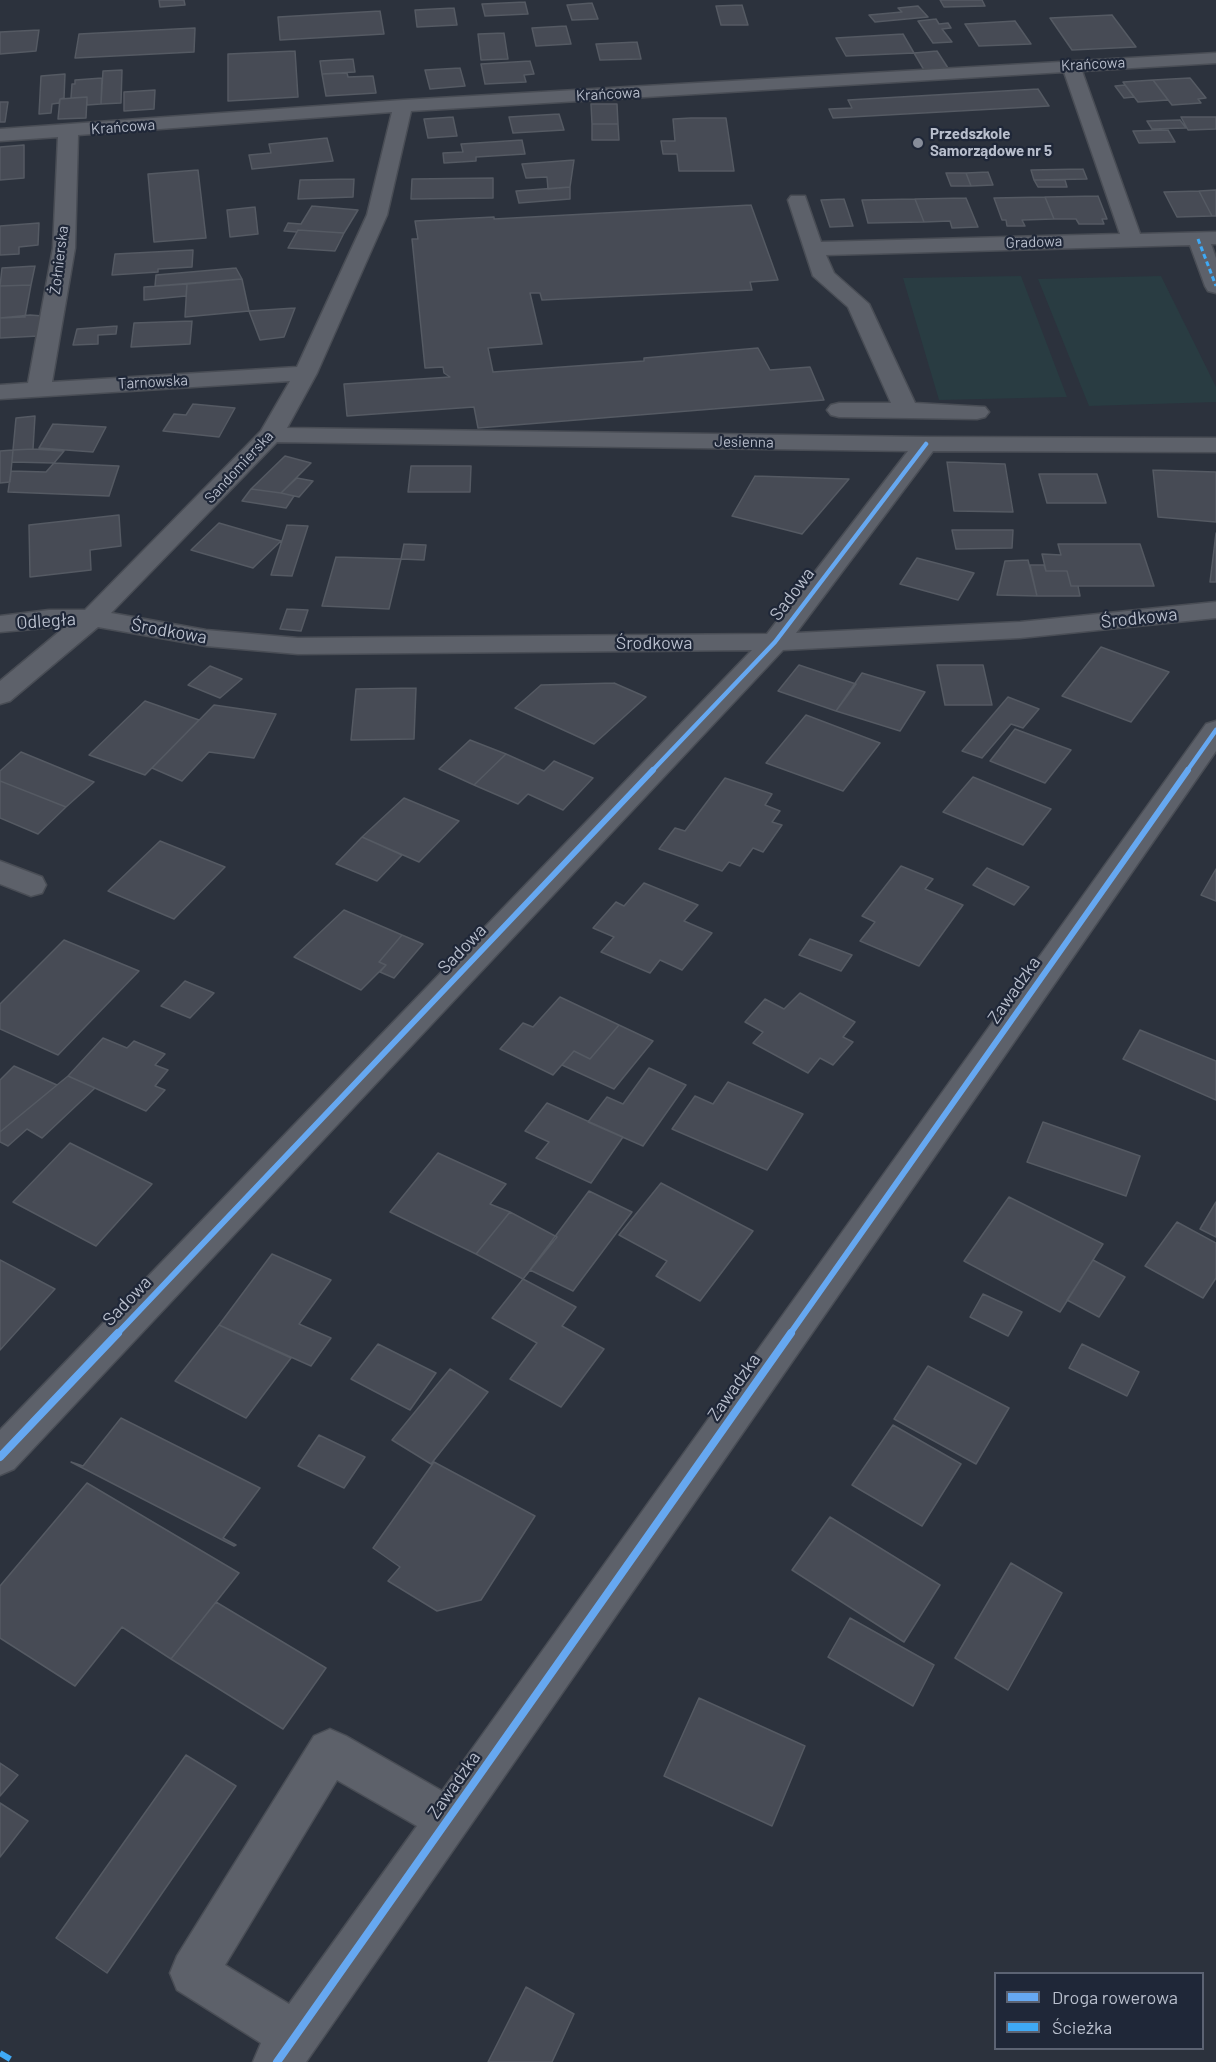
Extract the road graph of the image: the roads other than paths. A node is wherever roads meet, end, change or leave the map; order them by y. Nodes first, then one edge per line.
1 (1216, 58) edge
2 (1071, 66) junction
3 (403, 106) junction
4 (68, 131) junction
5 (0, 135) edge
6 (798, 200) dead end
7 (1207, 239) edge
8 (1132, 240) junction
9 (813, 249) junction
10 (1216, 286) edge
11 (306, 374) junction
12 (39, 389) junction
13 (0, 392) edge
14 (839, 410) dead end
15 (906, 410) junction
16 (977, 412) dead end
17 (271, 435) junction
18 (926, 444) junction
19 (1216, 446) edge
20 (1216, 610) edge
21 (92, 618) junction
22 (0, 624) edge
23 (775, 642) junction
24 (0, 694) edge
25 (1216, 730) edge
26 (0, 872) edge
27 (31, 885) dead end
28 (0, 1457) edge
29 (448, 1819) junction
30 (286, 2049) edge

1 - 2 street, Krańcowa
2 - 3 street, Krańcowa
2 - 8 street
3 - 4 street, Krańcowa
3 - 11 street, Sandomierska
4 - 5 street, Krańcowa
4 - 12 street, Żołnierska
6 - 9 street
7 - 8 street, Gradowa
7 - 10 street
8 - 9 street, Gradowa
9 - 15 street
11 - 12 street, Tarnowska
11 - 17 street, Sandomierska
12 - 13 street, Tarnowska
14 - 15 street
15 - 16 street
17 - 18 street, Jesienna
17 - 21 street, Sandomierska
18 - 19 street, Jesienna
18 - 23 street, Sadowa
20 - 23 street, Środkowa
21 - 22 street, Odległa
21 - 23 street, Środkowa
21 - 24 street, Sandomierska
23 - 28 street, Sadowa
25 - 29 street, Zawadzka
26 - 27 street
29 - 30 street, Zawadzka
29 - 30 street

